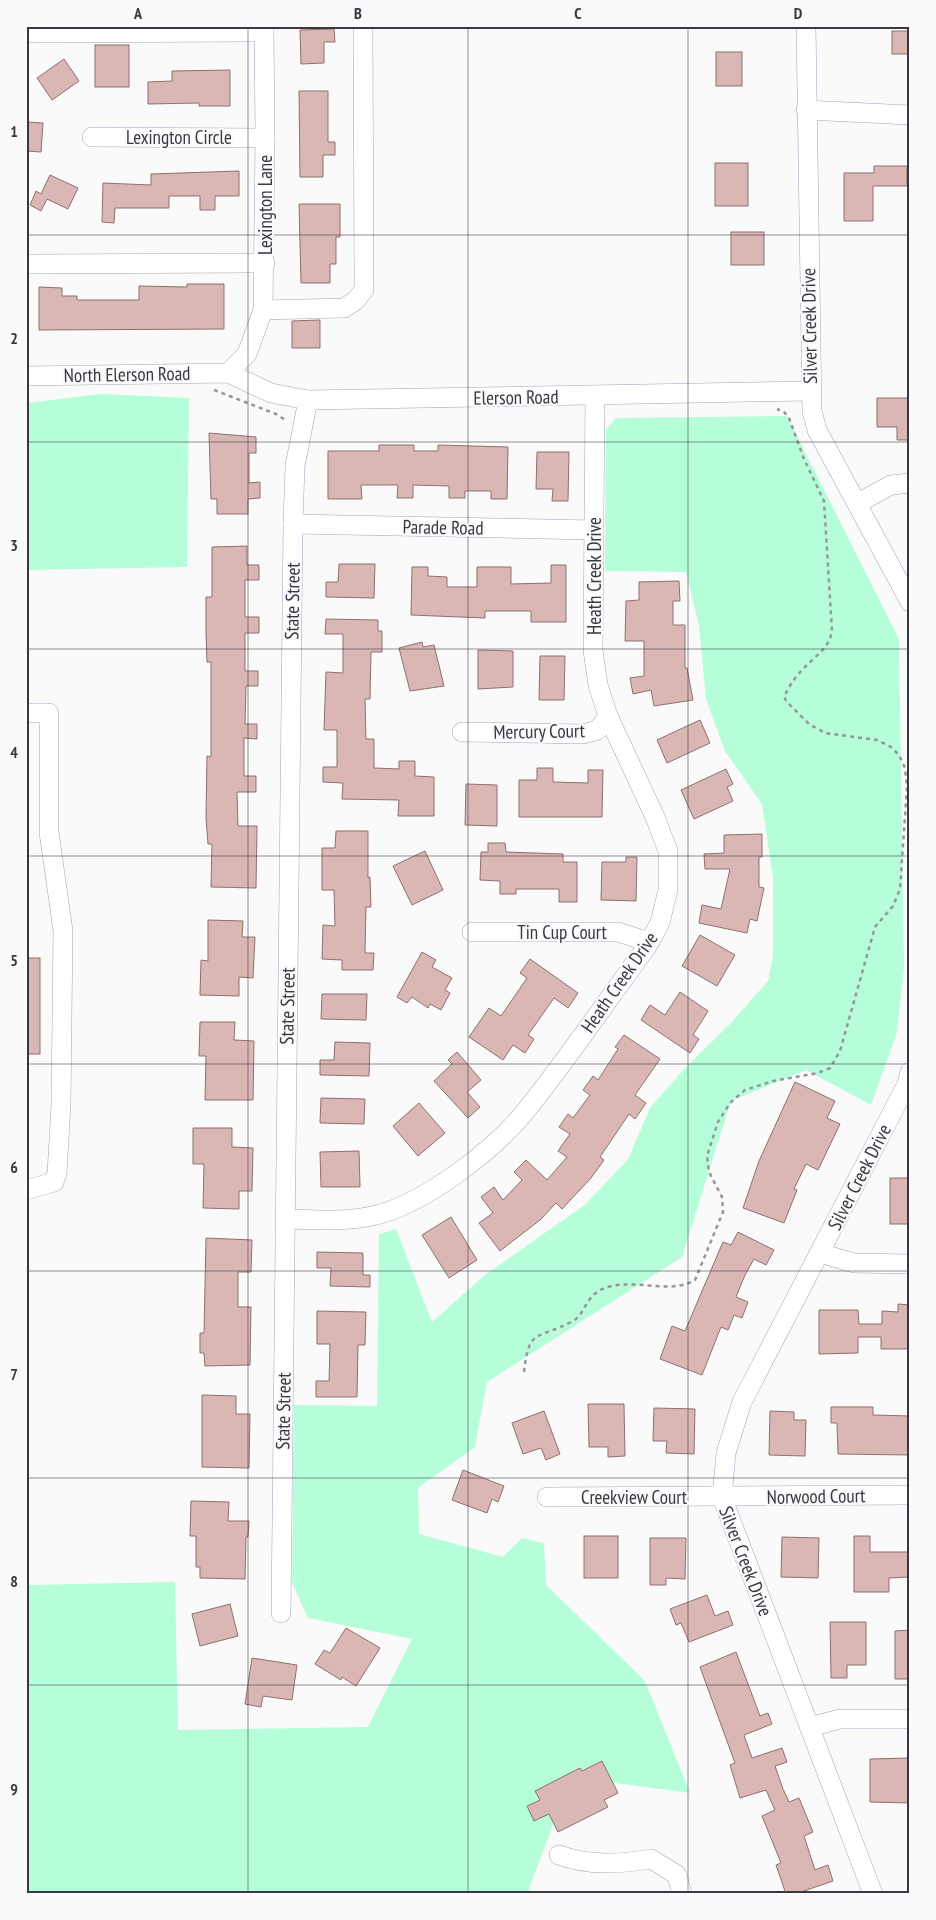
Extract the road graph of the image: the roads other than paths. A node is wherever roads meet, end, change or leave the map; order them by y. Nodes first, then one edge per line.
1 (363, 26) edge
2 (806, 26) edge
3 (264, 29) edge
4 (26, 33) edge
5 (806, 110) junction
6 (910, 115) edge
7 (92, 137) dead end
8 (266, 138) junction
9 (265, 263) junction
10 (26, 264) edge
11 (263, 310) junction
12 (228, 373) junction
13 (26, 376) edge
14 (810, 391) junction
15 (595, 395) junction
16 (308, 400) junction
17 (910, 484) edge
18 (858, 503) junction
19 (293, 524) junction
20 (594, 530) junction
21 (910, 602) edge
22 (26, 713) edge
23 (608, 716) junction
24 (462, 732) dead end
25 (472, 932) dead end
26 (649, 942) junction
27 (910, 1072) edge
28 (26, 1190) edge
29 (285, 1219) junction
30 (820, 1253) junction
31 (910, 1264) edge
32 (910, 1495) edge
33 (547, 1497) dead end
34 (722, 1497) junction
35 (281, 1613) dead end
36 (910, 1719) edge
37 (810, 1727) junction
38 (559, 1855) dead end
39 (682, 1894) edge
40 (873, 1894) edge

1 - 11 street
2 - 5 street, Silver Creek Drive
3 - 4 street
3 - 8 street, Lexington Lane
5 - 6 street
5 - 14 street, Silver Creek Drive
7 - 8 street, Lexington Circle
8 - 9 street, Lexington Lane
9 - 10 street
9 - 11 street, Lexington Lane
11 - 12 street, Lexington Lane
12 - 13 street, North Elerson Road
12 - 16 street, Elerson Road
14 - 15 street, Elerson Road
14 - 18 street, Silver Creek Drive
15 - 16 street, Elerson Road
15 - 20 street, Heath Creek Drive
16 - 19 street, State Street
17 - 18 street
18 - 21 street, Silver Creek Drive
19 - 20 street, Parade Road
19 - 29 street, State Street
20 - 23 street, Heath Creek Drive
22 - 28 street
23 - 24 street, Mercury Court
23 - 26 street, Heath Creek Drive
25 - 26 street, Tin Cup Court
26 - 29 street, Heath Creek Drive
27 - 30 street, Silver Creek Drive
29 - 35 street, State Street
30 - 31 street
30 - 34 street, Silver Creek Drive
32 - 34 street, Norwood Court
33 - 34 street, Creekview Court
34 - 37 street, Silver Creek Drive
36 - 37 street
37 - 40 street, Silver Creek Drive
38 - 39 street

